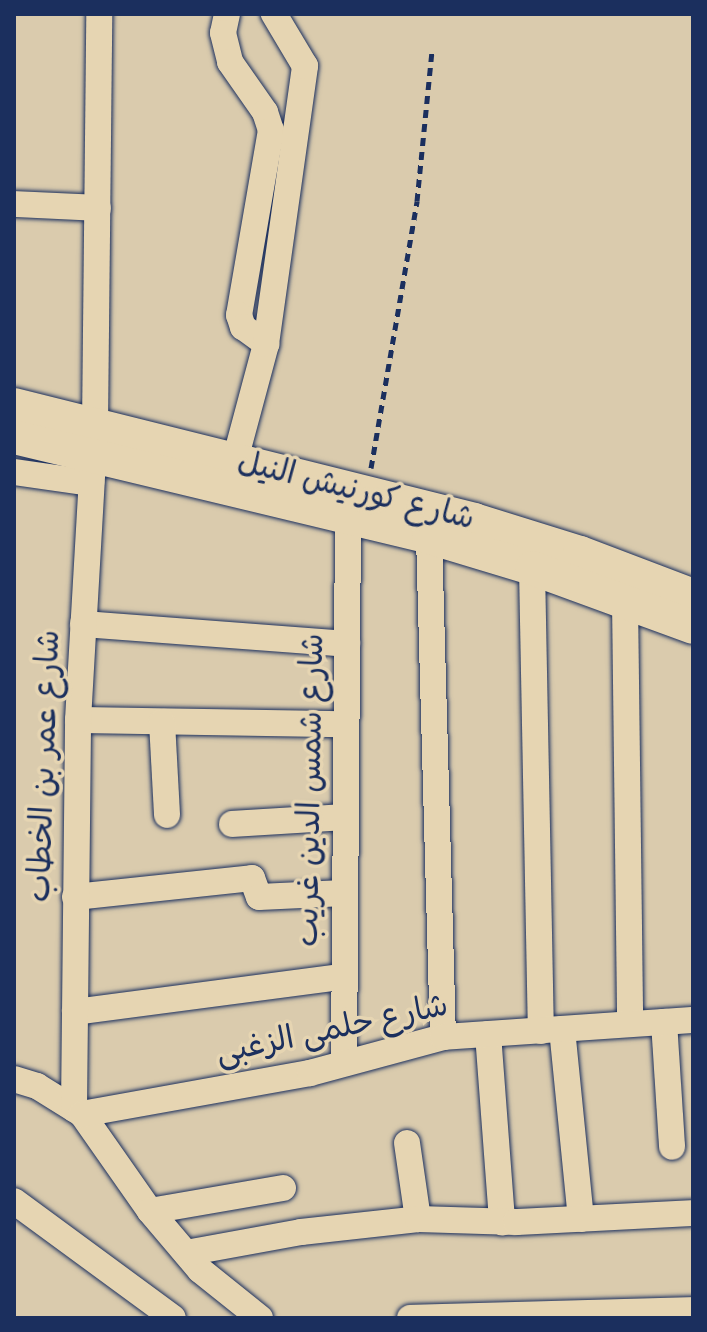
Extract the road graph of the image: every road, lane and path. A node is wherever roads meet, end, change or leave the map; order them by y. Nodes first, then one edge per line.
1 (99, 14) edge
2 (227, 14) edge
3 (274, 14) edge
4 (432, 52) dead end
5 (14, 204) edge
6 (98, 208) junction
7 (266, 344) junction
8 (14, 405) edge
9 (14, 437) edge
10 (93, 455) junction
11 (235, 460) junction
12 (14, 472) edge
13 (358, 505) junction
14 (429, 537) junction
15 (532, 568) junction
16 (693, 596) edge
17 (625, 600) junction
18 (83, 624) junction
19 (693, 627) edge
20 (347, 644) junction
21 (78, 720) junction
22 (162, 722) junction
23 (346, 724) junction
24 (167, 815) dead end
25 (345, 817) junction
26 (232, 824) dead end
27 (344, 893) junction
28 (75, 897) junction
29 (342, 977) junction
30 (75, 1012) junction
31 (693, 1020) edge
32 (664, 1022) junction
33 (630, 1023) junction
34 (552, 1030) junction
35 (488, 1034) junction
36 (443, 1037) junction
37 (344, 1063) junction
38 (14, 1079) edge
39 (78, 1111) junction
40 (407, 1143) dead end
41 (672, 1147) dead end
42 (283, 1188) dead end
43 (14, 1201) edge
44 (150, 1211) junction
45 (693, 1213) edge
46 (418, 1219) junction
47 (581, 1219) junction
48 (502, 1222) junction
49 (186, 1253) junction
50 (693, 1310) edge
51 (173, 1318) edge
52 (260, 1318) edge
53 (410, 1318) edge

1 - 6 street, شارع عمر بن الخطاب
2 - 7 street
3 - 7 street
4 - 13 path
5 - 6 street
6 - 10 street, شارع عمر بن الخطاب
7 - 11 street
8 - 10 main road, شارع كورنيش النيل
9 - 10 main road, شارع كورنيش النيل
10 - 11 main road, شارع كورنيش النيل
10 - 12 street
10 - 13 main road, شارع كورنيش النيل
10 - 18 street, شارع عمر بن الخطاب
11 - 13 main road, شارع كورنيش النيل
13 - 14 main road, شارع كورنيش النيل
13 - 16 main road, شارع كورنيش النيل
13 - 20 street, شارع شمس الدين غريب
14 - 15 main road, شارع كورنيش النيل
14 - 36 street
15 - 17 main road, شارع كورنيش النيل
15 - 34 street
17 - 19 main road, شارع كورنيش النيل
17 - 33 street
18 - 20 street
18 - 21 street, شارع عمر بن الخطاب
20 - 23 street, شارع شمس الدين غريب
21 - 22 street
21 - 28 street, شارع عمر بن الخطاب
22 - 23 street
22 - 24 street
23 - 25 street, شارع شمس الدين غريب
25 - 26 street
25 - 27 street, شارع شمس الدين غريب
27 - 28 street
27 - 29 street, شارع شمس الدين غريب
28 - 30 street, شارع عمر بن الخطاب
29 - 30 street
29 - 37 street, شارع شمس الدين غريب
30 - 39 street, شارع عمر بن الخطاب
31 - 32 street, شارع حلمى الزغبى
32 - 33 street, شارع حلمى الزغبى
32 - 41 street
33 - 34 street, شارع حلمى الزغبى
34 - 35 street, شارع حلمى الزغبى
34 - 47 street
35 - 36 street, شارع حلمى الزغبى
35 - 48 street
36 - 37 street, شارع حلمى الزغبى
37 - 39 street, شارع حلمى الزغبى
38 - 39 street
39 - 44 street
40 - 46 street
42 - 44 street
43 - 51 street
44 - 49 street
45 - 47 street
46 - 48 street
46 - 49 street
47 - 48 street
49 - 52 street
50 - 53 street

